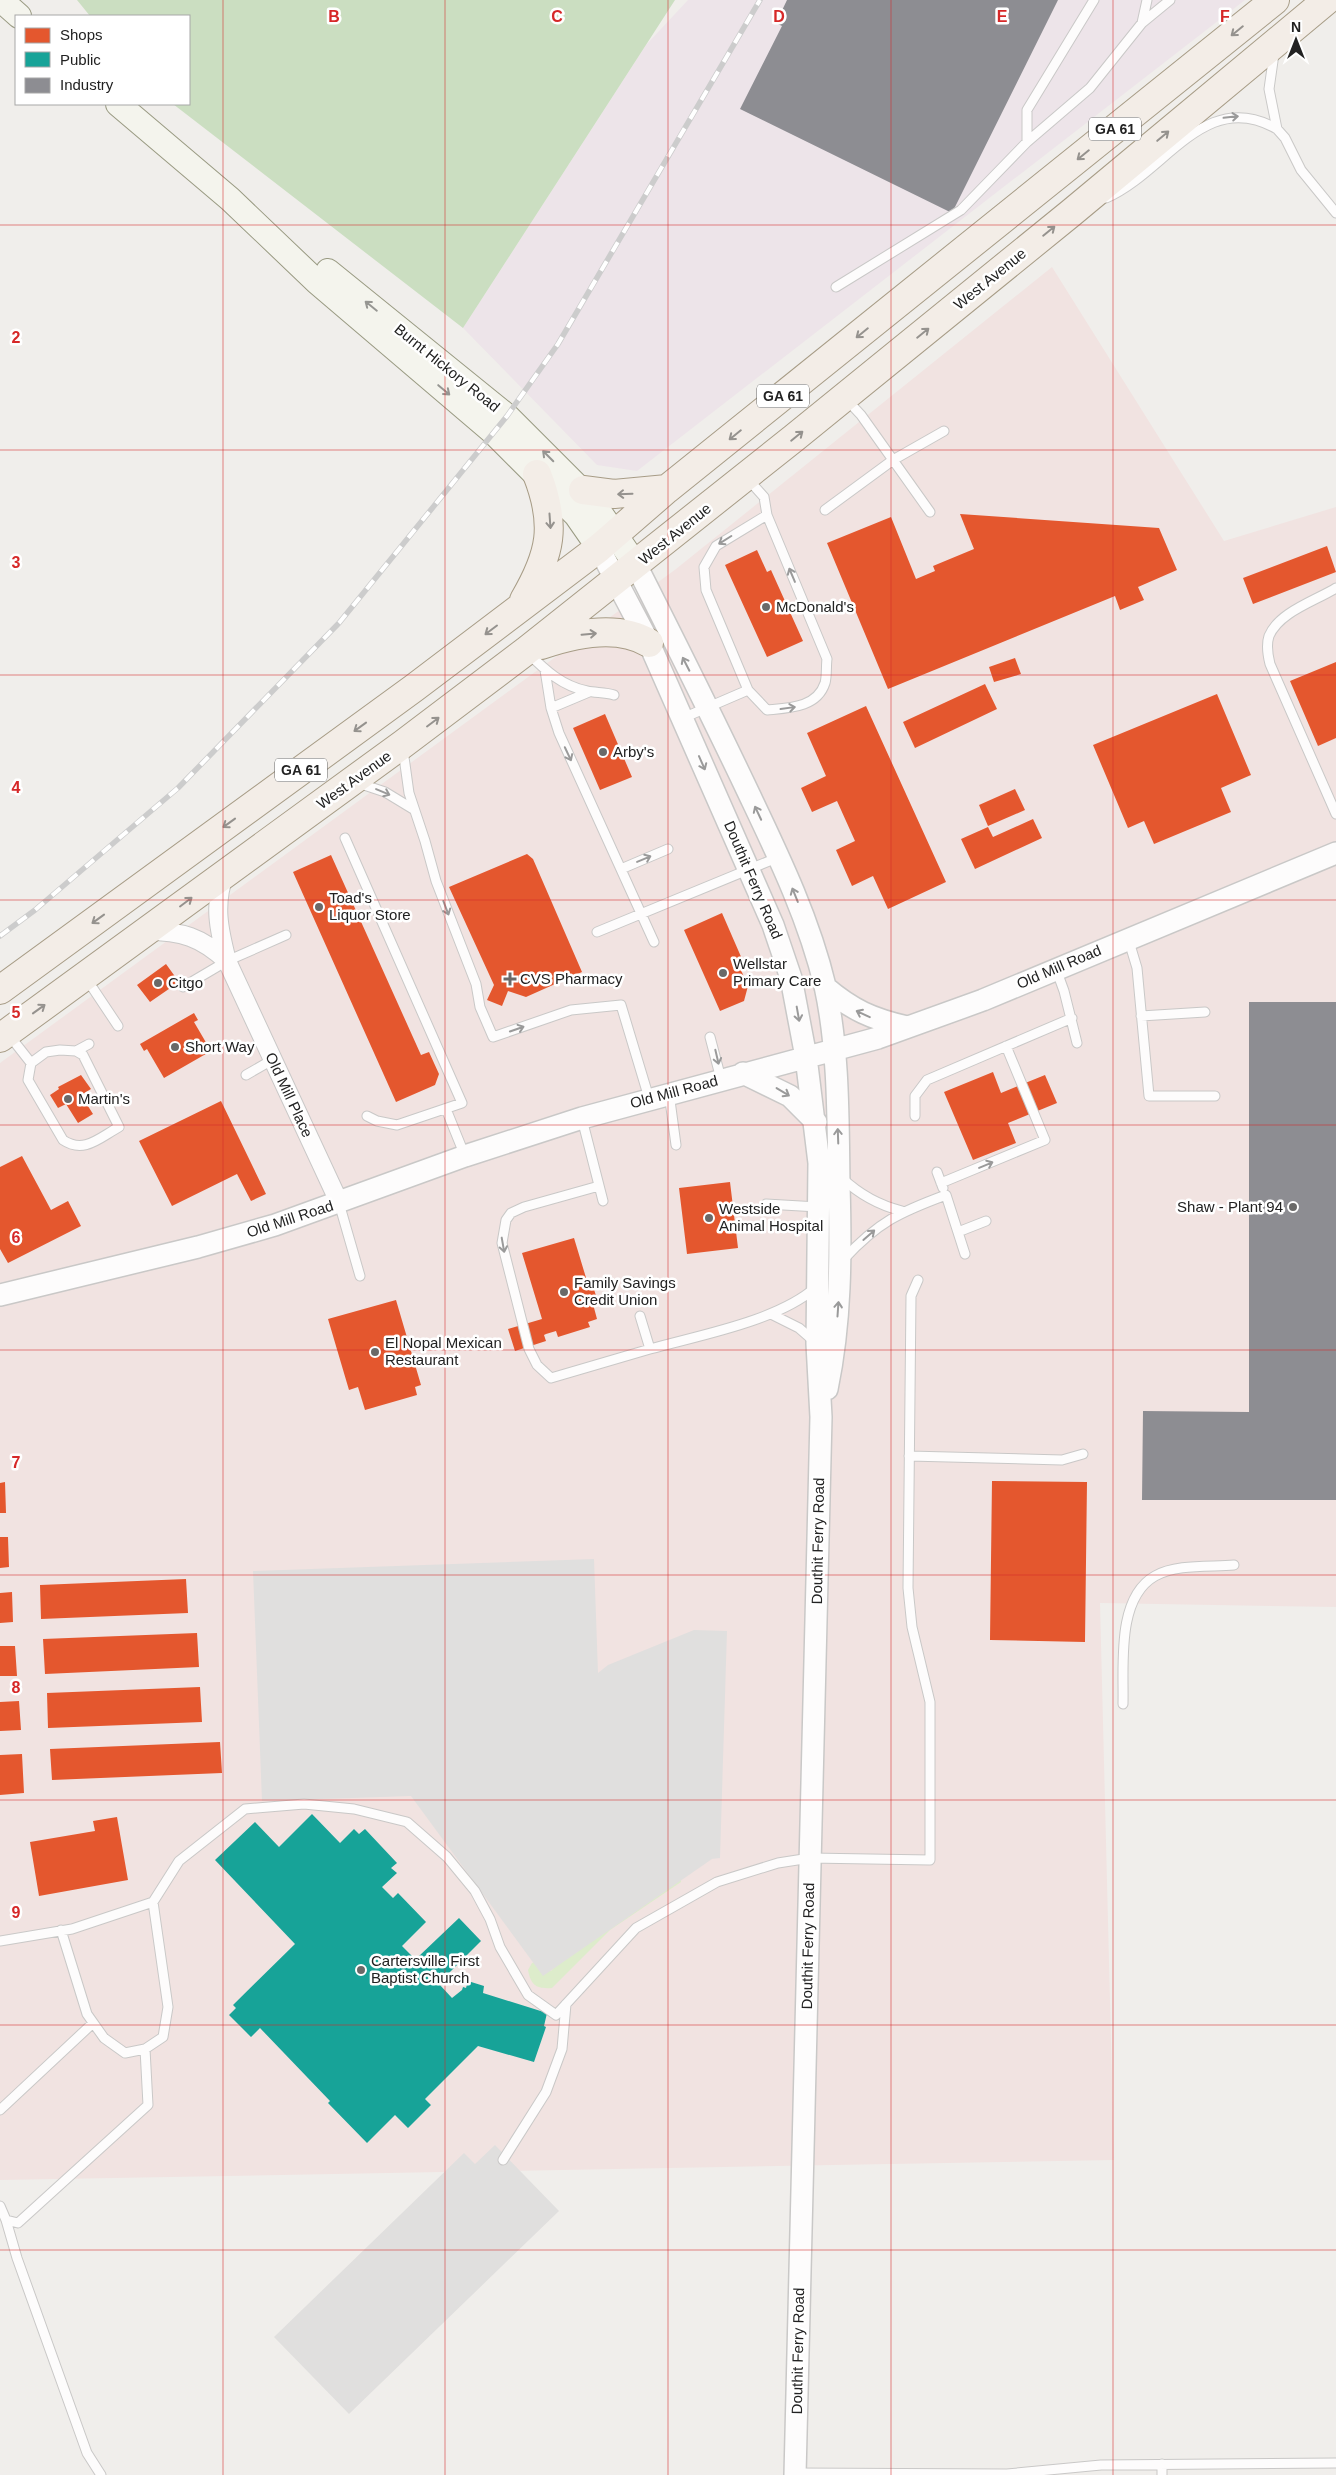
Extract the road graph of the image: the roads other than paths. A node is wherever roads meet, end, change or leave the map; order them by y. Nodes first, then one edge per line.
1 (1, 0) edge
2 (1094, 0) edge
3 (1147, 0) edge
4 (1170, 0) edge
5 (1274, 0) edge
6 (1327, 0) edge
7 (18, 15) edge
8 (1142, 24) junction
9 (1277, 40) junction
10 (119, 105) edge
11 (1277, 129) junction
12 (1027, 142) junction
13 (230, 199) junction
14 (1071, 213) junction
15 (1336, 213) edge
16 (836, 287) dead end
17 (844, 397) junction
18 (944, 431) dead end
19 (893, 460) junction
20 (537, 474) junction
21 (746, 477) junction
22 (667, 489) junction
23 (583, 490) junction
24 (825, 510) dead end
25 (930, 512) dead end
26 (767, 515) junction
27 (608, 540) junction
28 (626, 572) junction
29 (1336, 588) edge
30 (518, 610) junction
31 (649, 643) junction
32 (526, 651) junction
33 (545, 670) junction
34 (748, 690) junction
35 (588, 692) junction
36 (614, 695) dead end
37 (708, 707) junction
38 (551, 708) junction
39 (682, 718) junction
40 (403, 744) junction
41 (351, 781) junction
42 (413, 809) junction
43 (1336, 814) edge
44 (345, 838) dead end
45 (668, 849) dead end
46 (1336, 853) edge
47 (779, 857) junction
48 (621, 869) junction
49 (749, 869) junction
50 (225, 873) junction
51 (642, 913) junction
52 (146, 931) junction
53 (598, 932) dead end
54 (286, 935) dead end
55 (1128, 938) junction
56 (654, 942) dead end
57 (227, 961) junction
58 (1056, 969) junction
59 (85, 976) junction
60 (183, 987) dead end
61 (825, 987) junction
62 (0, 990) edge
63 (1206, 1012) dead end
64 (1141, 1016) junction
65 (1072, 1018) junction
66 (118, 1026) dead end
67 (907, 1028) junction
68 (4, 1035) edge
69 (710, 1037) dead end
70 (1077, 1043) dead end
71 (89, 1044) dead end
72 (1006, 1046) junction
73 (833, 1049) junction
74 (80, 1053) junction
75 (806, 1057) junction
76 (272, 1060) junction
77 (31, 1063) junction
78 (743, 1073) junction
79 (246, 1075) dead end
80 (722, 1079) junction
81 (659, 1096) junction
82 (1215, 1096) dead end
83 (446, 1109) junction
84 (368, 1116) dead end
85 (915, 1116) dead end
86 (582, 1118) junction
87 (816, 1122) junction
88 (676, 1145) dead end
89 (465, 1156) junction
90 (937, 1172) dead end
91 (839, 1175) junction
92 (941, 1184) junction
93 (598, 1186) junction
94 (946, 1195) junction
95 (603, 1201) dead end
96 (339, 1202) junction
97 (766, 1204) dead end
98 (819, 1207) junction
99 (902, 1211) junction
100 (986, 1221) dead end
101 (958, 1232) junction
102 (966, 1254) dead end
103 (840, 1263) junction
104 (360, 1276) dead end
105 (918, 1280) dead end
106 (818, 1285) junction
107 (0, 1295) edge
108 (772, 1314) junction
109 (640, 1316) dead end
110 (817, 1344) junction
111 (650, 1349) junction
112 (821, 1416) junction
113 (1083, 1454) dead end
114 (909, 1456) junction
115 (1234, 1565) dead end
116 (1123, 1704) dead end
117 (810, 1858) junction
118 (153, 1902) junction
119 (61, 1930) junction
120 (0, 1941) edge
121 (566, 2004) junction
122 (94, 2023) junction
123 (144, 2049) junction
124 (0, 2110) edge
125 (503, 2160) dead end
126 (0, 2206) edge
127 (6, 2220) junction
128 (1336, 2463) edge
129 (1162, 2464) junction
130 (795, 2474) edge
131 (101, 2475) edge
132 (1162, 2475) edge

1 - 7 main road
2 - 12 lane
3 - 8 lane
4 - 8 lane
5 -> 22 main road, GA 61
6 - 9 main road, West Avenue / GA 61
8 - 12 lane
9 - 11 lane
14 -> 9 main road, West Avenue / GA 61
10 - 13 main road, Burnt Hickory Road
14 -> 11 lane
11 - 15 lane
12 - 16 lane
13 -> 20 main road, Burnt Hickory Road
23 -> 13 main road, Burnt Hickory Road
17 -> 14 main road, West Avenue / GA 61
17 - 19 lane
21 -> 17 main road, West Avenue / GA 61
18 - 19 lane
19 - 24 lane
19 - 25 lane
20 - 27 main road, Burnt Hickory Road
20 -> 30 main road
21 - 26 lane
21 - 28 main road, West Avenue / GA 61
22 -> 23 main road
22 - 27 main road, GA 61
23 - 27 main road, Burnt Hickory Road
26 -> 34 lane
34 -> 26 lane
27 - 28 main road, Burnt Hickory Road
27 - 30 main road, GA 61
28 - 31 street, Douthit Ferry Road
28 - 32 main road, West Avenue / GA 61
37 -> 28 street, Douthit Ferry Road
29 - 43 lane
30 -> 62 main road, GA 61
32 -> 31 main road
31 - 39 street, Douthit Ferry Road
32 - 33 lane
40 -> 32 main road, West Avenue / GA 61
33 - 35 lane
33 - 38 lane
34 - 37 lane
35 - 36 lane
35 - 38 lane
37 - 39 lane
47 -> 37 street, Douthit Ferry Road
38 -> 48 lane
39 -> 49 street, Douthit Ferry Road
40 - 41 main road, West Avenue / GA 61
40 - 42 lane
41 -> 42 lane
41 - 50 main road, West Avenue / GA 61
42 -> 81 lane
44 - 83 lane
48 -> 45 lane
46 - 55 street, Old Mill Road
47 - 49 lane
61 -> 47 street, Douthit Ferry Road
48 - 51 lane
49 - 51 lane
49 -> 75 street, Douthit Ferry Road
52 -> 50 main road, West Avenue / GA 61
50 - 57 street, Old Mill Place
51 - 53 lane
51 - 56 lane
52 - 57 street, Old Mill Place
52 - 59 main road, West Avenue / GA 61
54 - 57 lane
55 - 58 street, Old Mill Road
55 - 64 lane
57 - 60 lane
57 - 76 street, Old Mill Place
58 - 65 lane
58 - 67 street, Old Mill Road
59 - 66 lane
68 -> 59 main road, West Avenue / GA 61
67 -> 61 street
61 - 73 street, Douthit Ferry Road
63 - 64 lane
64 - 82 lane
65 - 70 lane
65 - 72 lane
67 - 73 street, Old Mill Road
68 - 77 lane
69 -> 80 lane
71 - 74 lane
72 - 85 lane
92 -> 72 lane
73 - 75 street, Old Mill Road
91 -> 73 street, Douthit Ferry Road
74 - 77 lane
74 - 77 lane
75 - 78 street, Old Mill Road
75 - 87 street, Douthit Ferry Road
76 - 79 lane
76 - 96 street, Old Mill Place
78 - 80 street, Old Mill Road
78 -> 87 street
80 - 81 street, Old Mill Road
81 - 86 street, Old Mill Road
81 - 88 lane
83 - 84 lane
83 - 89 lane
86 - 89 street, Old Mill Road
86 - 93 lane
87 - 98 street, Douthit Ferry Road
89 - 96 street, Old Mill Road
90 - 92 lane
91 - 99 lane
91 - 103 street, Douthit Ferry Road
92 - 94 lane
93 - 95 lane
93 -> 111 lane
94 - 99 lane
94 - 101 lane
96 - 104 lane
96 - 107 street, Old Mill Road
97 - 98 lane
98 - 106 street, Douthit Ferry Road
103 -> 99 lane
100 - 101 lane
101 - 102 lane
112 -> 103 street, Douthit Ferry Road
105 - 114 lane
106 - 108 lane
106 - 110 street, Douthit Ferry Road
108 - 110 lane
108 - 111 lane
109 - 111 lane
110 - 112 street, Douthit Ferry Road
112 - 117 street, Douthit Ferry Road
113 - 114 lane
114 - 117 lane
115 - 116 lane
117 - 121 lane
117 - 130 street, Douthit Ferry Road
118 - 119 lane
118 - 121 lane
118 - 123 lane
119 - 120 lane
119 - 122 lane
121 - 125 lane
122 - 123 lane
122 - 124 lane
123 - 127 lane
126 - 127 lane
127 - 131 lane
128 - 129 lane
129 - 130 lane
129 - 132 lane

